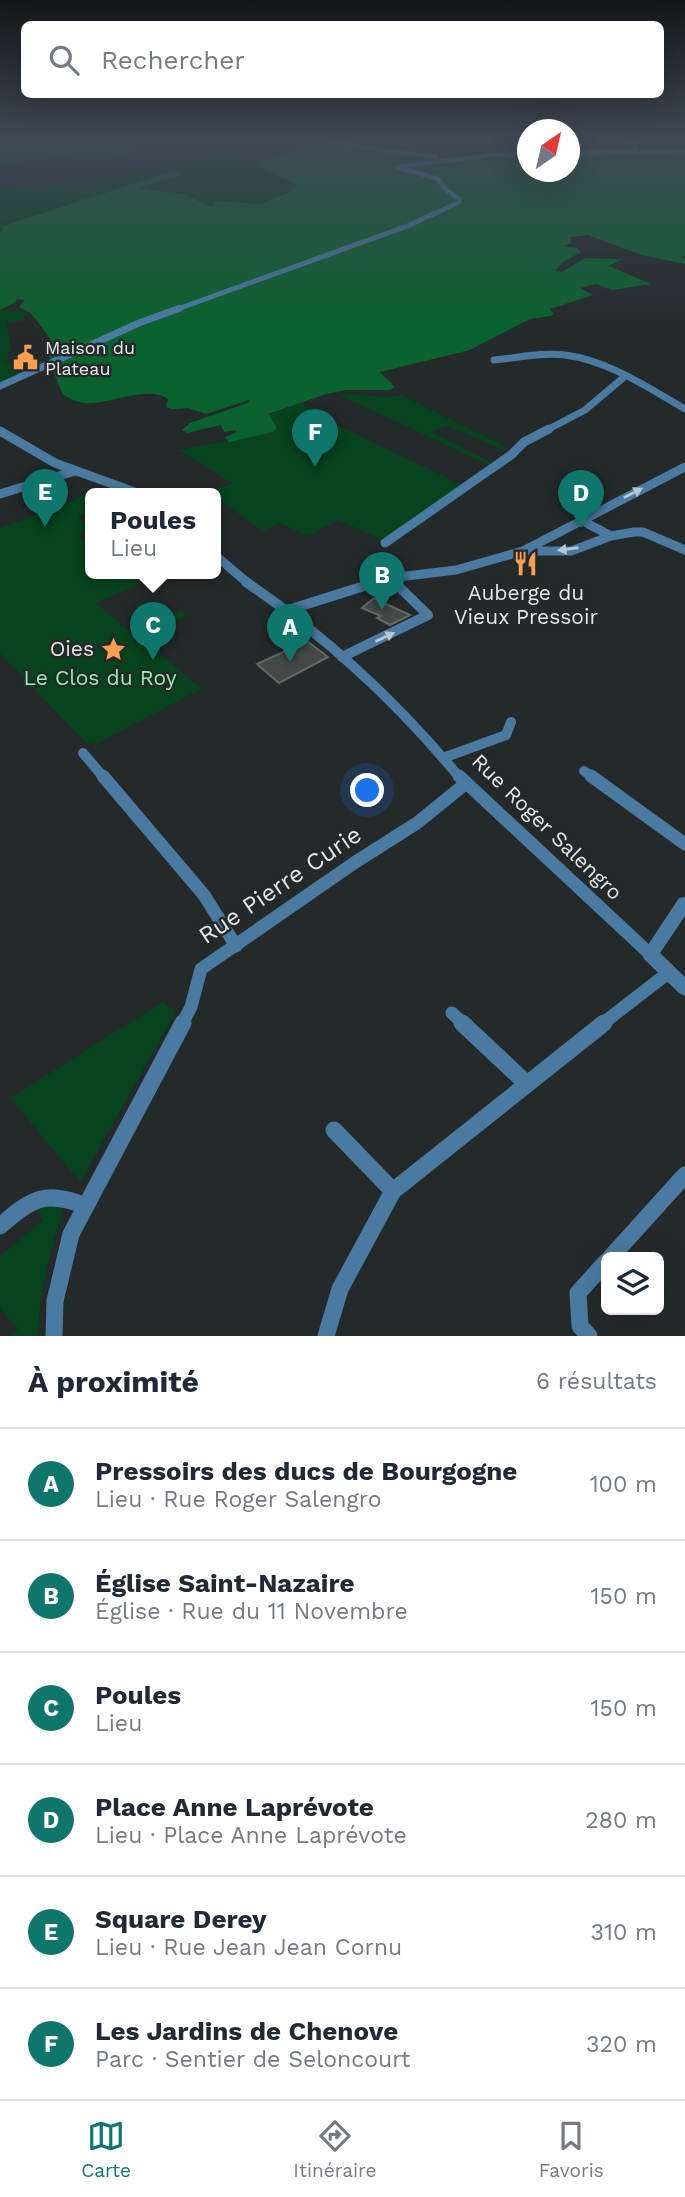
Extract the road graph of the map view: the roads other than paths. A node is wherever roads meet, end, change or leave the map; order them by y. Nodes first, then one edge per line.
1 (459, 201) edge
2 (494, 360) dead end
3 (623, 378) junction
4 (0, 386) edge
5 (685, 410) edge
6 (0, 431) edge
7 (685, 467) edge
8 (75, 471) junction
9 (127, 488) edge
10 (0, 495) edge
11 (580, 520) junction
12 (611, 536) junction
13 (384, 543) dead end
14 (685, 550) edge
15 (523, 551) junction
16 (221, 561) edge
17 (390, 578) junction
18 (288, 610) junction
19 (342, 657) junction
20 (511, 722) dead end
21 (83, 752) dead end
22 (443, 758) junction
23 (584, 771) dead end
24 (465, 784) junction
25 (685, 844) edge
26 (685, 903) edge
27 (236, 946) junction
28 (650, 954) junction
29 (668, 973) junction
30 (685, 988) edge
31 (452, 1013) dead end
32 (526, 1083) junction
33 (334, 1130) dead end
34 (685, 1175) edge
35 (393, 1191) junction
36 (86, 1206) junction
37 (0, 1226) edge
38 (616, 1252) edge
39 (601, 1268) edge
40 (54, 1336) edge
41 (326, 1336) edge
42 (589, 1336) edge

1 - 4 street
2 - 3 street
3 - 5 street
3 - 13 street
6 - 8 street
11 -> 7 street
8 - 9 street
8 - 10 street
11 - 12 street
11 - 15 street
12 - 14 street
12 -> 15 street
15 - 17 street
16 - 18 street, Rue Roger Salengro
17 - 18 street
19 -> 17 street
18 - 19 street, Rue Roger Salengro
19 - 22 street, Rue Roger Salengro
20 - 22 street
21 - 27 street
22 - 24 street, Rue Roger Salengro
23 - 25 street
24 - 27 street, Rue Pierre Curie
24 - 28 street, Rue Roger Salengro
26 - 28 street
27 - 36 street, Rue Pierre Curie
28 - 29 street, Rue Roger Salengro
29 - 30 street, Rue Roger Salengro
29 - 32 street
31 - 32 street
32 - 35 street
33 - 35 street
34 - 38 street
35 - 41 street
36 - 37 street
36 - 40 street, Rue Pierre Curie
39 - 42 street

